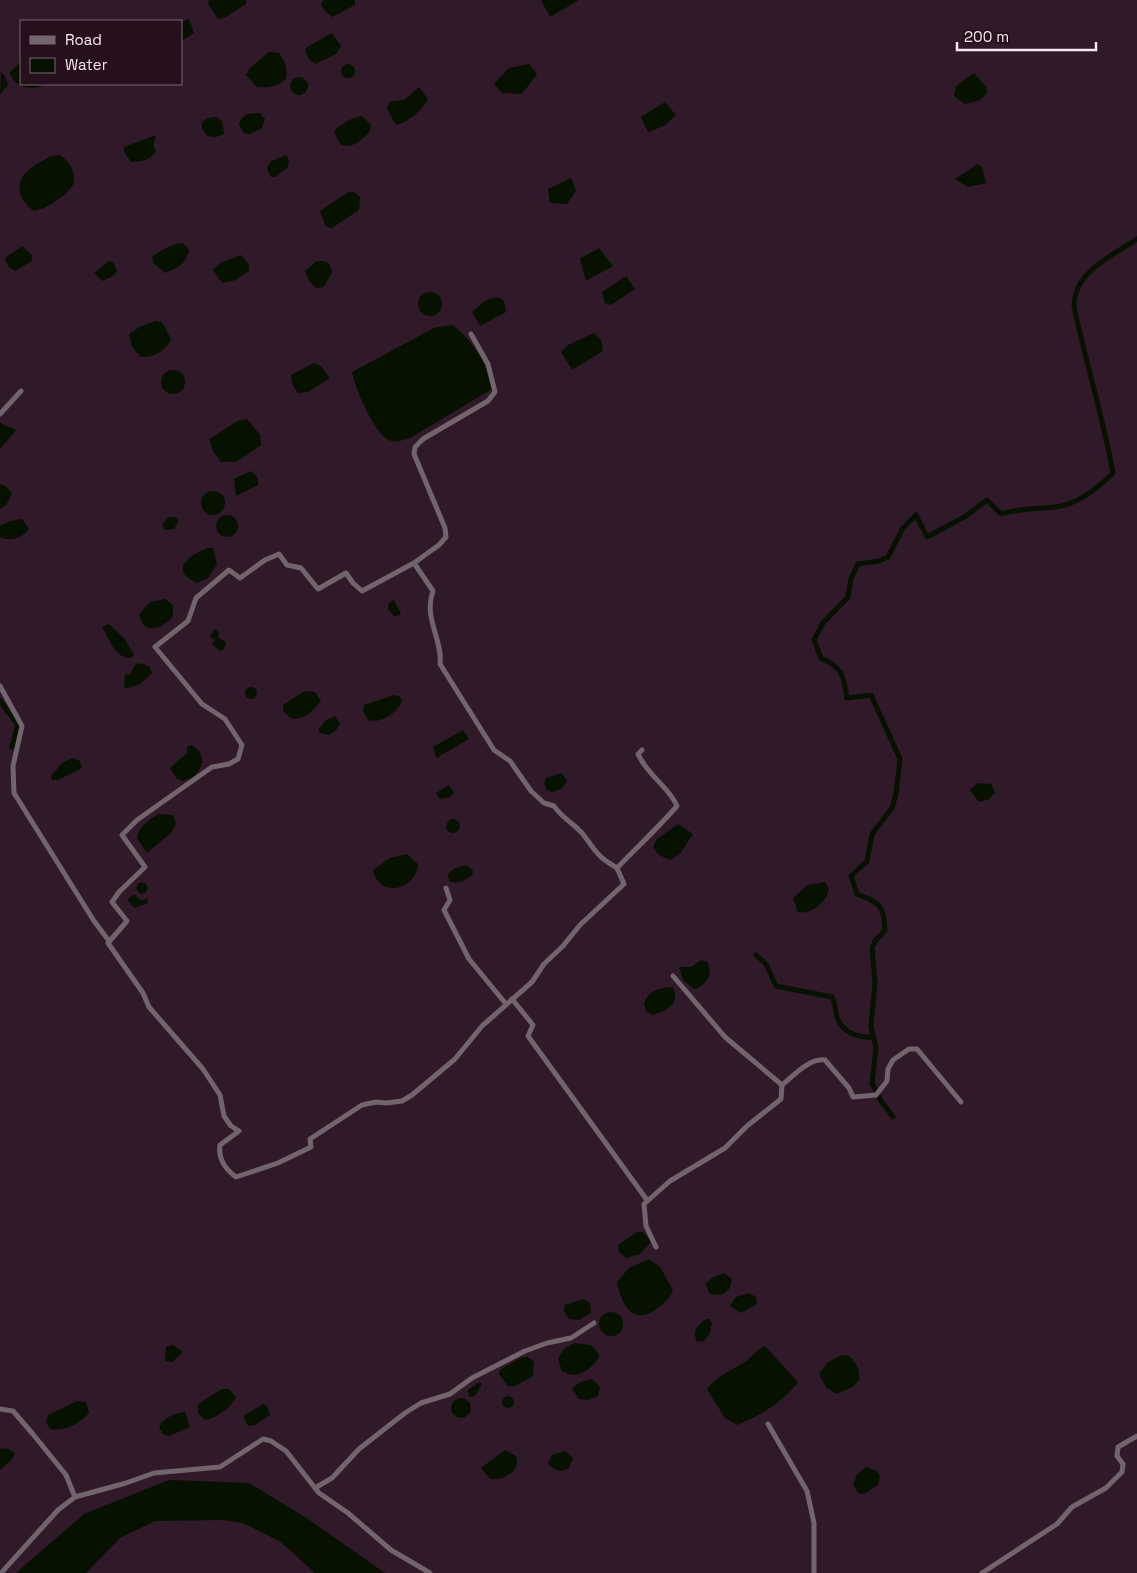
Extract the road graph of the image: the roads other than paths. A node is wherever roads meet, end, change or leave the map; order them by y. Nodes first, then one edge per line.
1 (471, 334) dead end
2 (21, 391) dead end
3 (0, 414) edge
4 (414, 563) junction
5 (0, 686) edge
6 (642, 750) dead end
7 (618, 868) junction
8 (446, 888) dead end
9 (109, 941) junction
10 (673, 976) dead end
11 (512, 999) junction
12 (506, 1004) junction
13 (782, 1085) junction
14 (960, 1102) dead end
15 (647, 1200) junction
16 (656, 1246) dead end
17 (594, 1324) dead end
18 (0, 1408) edge
19 (768, 1424) dead end
20 (1137, 1436) edge
21 (315, 1488) junction
22 (75, 1497) junction
23 (1, 1573) edge
24 (430, 1573) edge
25 (814, 1573) edge
26 (982, 1573) edge

1 - 4 street
2 - 3 street
4 - 7 street
4 - 9 street
5 - 9 street
6 - 7 street
7 - 11 street
8 - 12 street
9 - 12 street
10 - 13 street
11 - 12 street
11 - 15 street
13 - 14 street
13 - 15 street
15 - 16 street
17 - 21 street
18 - 22 street
19 - 25 street
20 - 26 street
21 - 22 street
21 - 24 street
22 - 23 street

